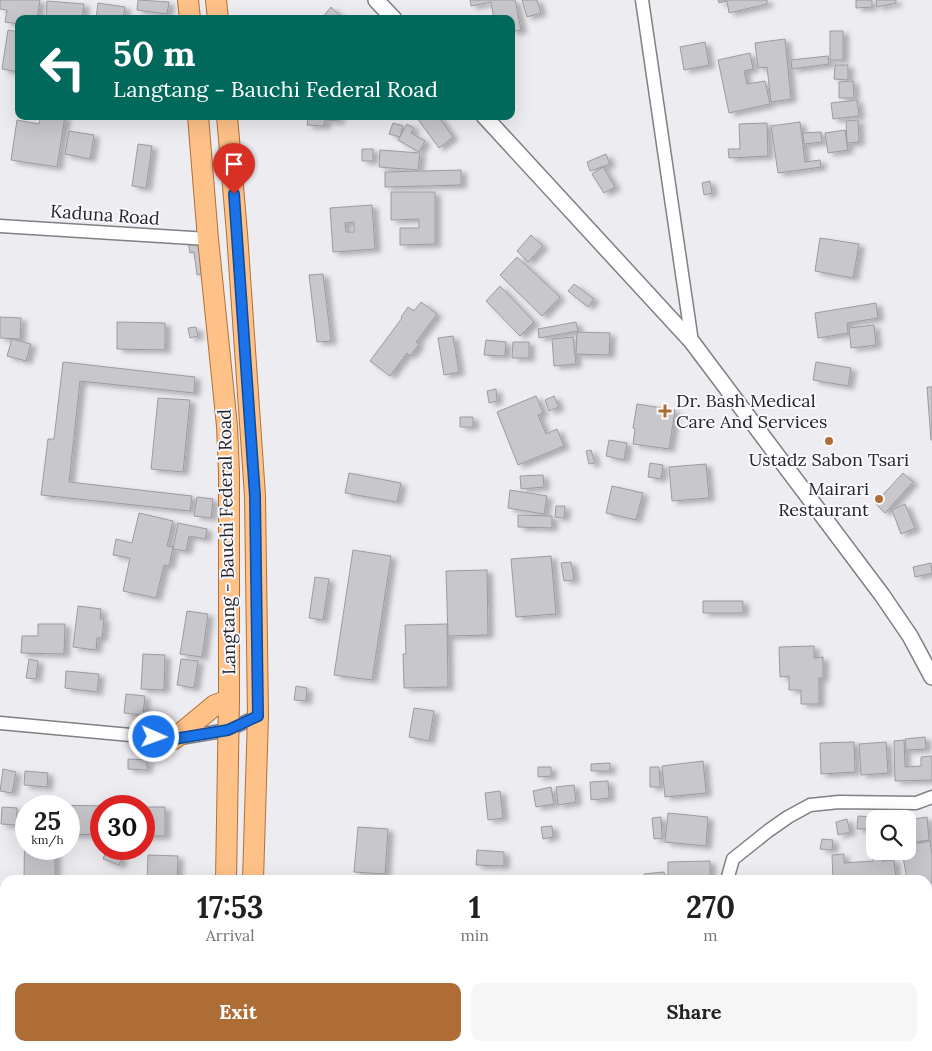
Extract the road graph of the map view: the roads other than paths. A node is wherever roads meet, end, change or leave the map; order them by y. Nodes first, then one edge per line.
1 (188, 0) edge
2 (216, 0) edge
3 (376, 0) edge
4 (642, 0) edge
5 (190, 15) edge
6 (218, 15) edge
7 (390, 15) edge
8 (198, 120) edge
9 (227, 120) edge
10 (488, 120) edge
11 (0, 226) edge
12 (208, 239) junction
13 (692, 342) junction
14 (932, 677) edge
15 (229, 700) junction
16 (258, 716) junction
17 (0, 723) edge
18 (228, 730) junction
19 (174, 739) junction
20 (932, 797) edge
21 (226, 875) edge
22 (253, 875) edge
23 (728, 875) edge

1 - 5 main road
2 - 6 main road
3 - 7 street
4 - 13 street
8 - 12 main road, Langtang - Bauchi Federal Road
9 - 16 main road, Langtang - Bauchi Federal Road
10 - 13 street
11 - 12 street, Kaduna Road
12 - 15 main road, Langtang - Bauchi Federal Road
13 - 14 street
15 - 18 main road, Langtang - Bauchi Federal Road
15 - 19 main road
16 - 18 street
16 - 22 main road, Langtang - Bauchi Federal Road
17 - 19 street
18 - 19 street
18 - 21 main road, Langtang - Bauchi Federal Road
20 - 23 street

